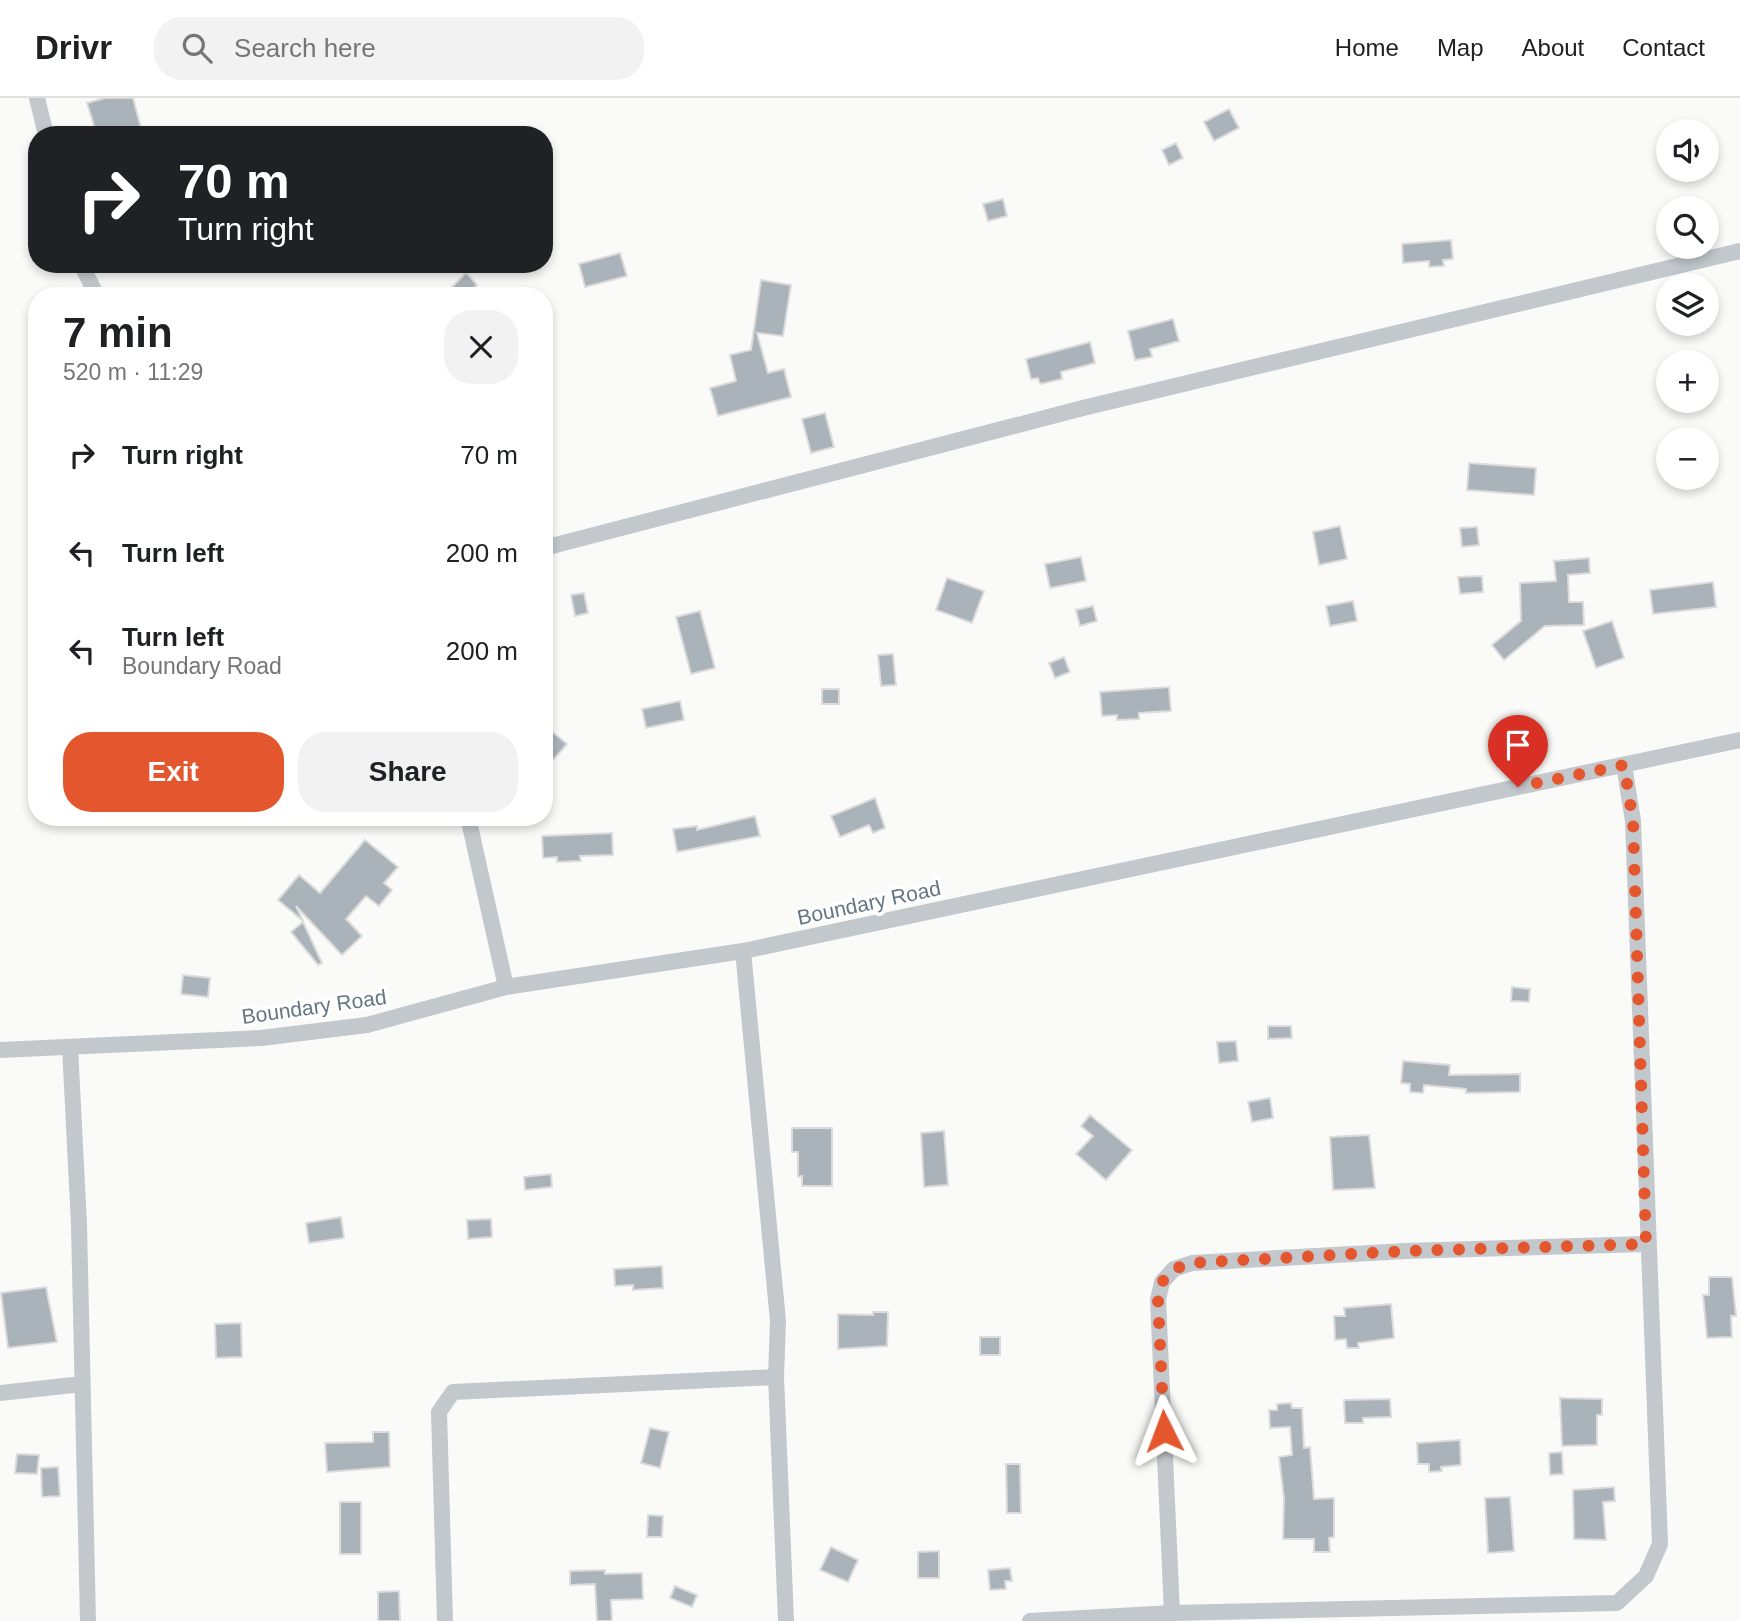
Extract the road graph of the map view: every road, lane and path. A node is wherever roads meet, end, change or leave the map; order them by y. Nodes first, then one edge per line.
1 (37, 98) edge
2 (44, 126) edge
3 (1740, 251) edge
4 (553, 546) edge
5 (1740, 740) edge
6 (1624, 765) junction
7 (470, 826) edge
8 (744, 951) junction
9 (506, 987) junction
10 (69, 1047) junction
11 (0, 1051) edge
12 (1646, 1244) junction
13 (776, 1377) junction
14 (82, 1384) junction
15 (0, 1393) edge
16 (1172, 1613) junction
17 (88, 1621) edge
18 (445, 1621) edge
19 (786, 1621) edge
20 (1030, 1621) edge

1 - 2 street
3 - 4 street
5 - 6 street, Boundary Road
6 - 8 street, Boundary Road
6 - 12 street
7 - 9 street
8 - 9 street, Boundary Road
8 - 13 street
9 - 10 street, Boundary Road
10 - 11 street, Boundary Road
10 - 14 street
12 - 16 street
12 - 16 street
13 - 18 street
13 - 19 street
14 - 15 street
14 - 17 street
16 - 20 street

